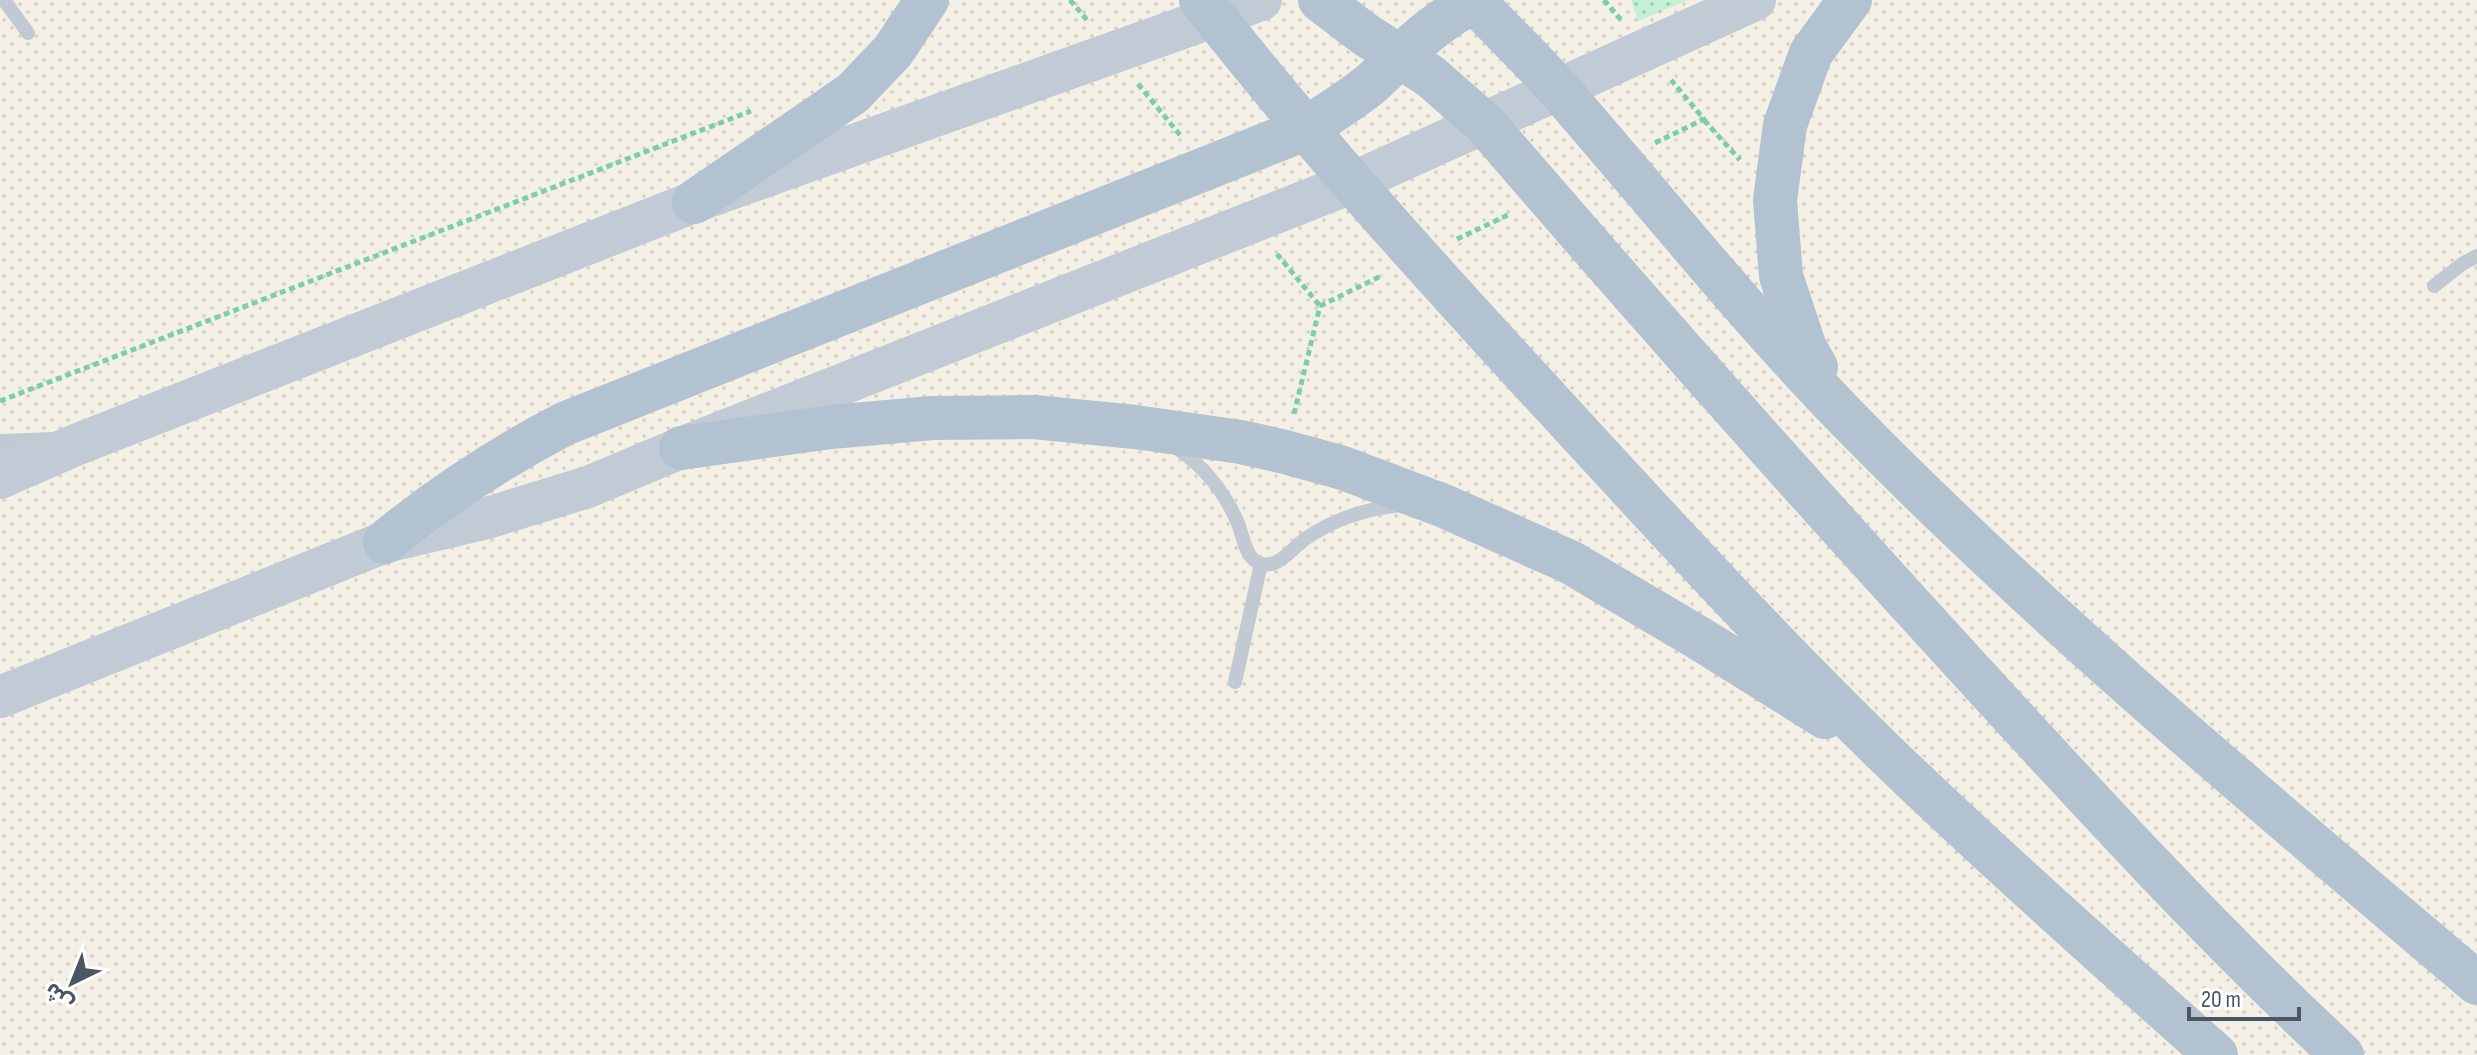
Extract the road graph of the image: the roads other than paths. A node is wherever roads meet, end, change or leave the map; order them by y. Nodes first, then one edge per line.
1 (4, 0) edge
2 (927, 0) edge
3 (1261, 0) edge
4 (1320, 0) edge
5 (1474, 0) edge
6 (1755, 0) edge
7 (1850, 0) edge
8 (1207, 8) edge
9 (28, 33) dead end
10 (1399, 56) junction
11 (1559, 89) junction
12 (1485, 124) junction
13 (1305, 129) junction
14 (1354, 182) junction
15 (694, 202) junction
16 (2477, 256) edge
17 (2434, 286) dead end
18 (1843, 414) junction
19 (1135, 427) junction
20 (73, 446) junction
21 (681, 448) junction
22 (0, 449) edge
23 (0, 478) edge
24 (1444, 506) junction
25 (385, 542) junction
26 (1261, 564) junction
27 (1235, 682) dead end
28 (0, 697) edge
29 (1887, 755) junction
30 (2477, 983) edge
31 (2216, 1055) edge
32 (2342, 1055) edge

1 - 9 lane
2 - 15 main road
3 - 8 main road
4 - 10 main road
5 - 10 main road
5 - 11 main road
6 - 11 main road
7 - 18 main road
8 - 13 main road
8 - 15 main road
10 - 12 main road
10 - 13 main road
11 - 12 main road
11 - 18 main road
12 - 14 main road
12 - 32 main road
13 - 14 main road
13 - 25 main road
14 - 21 main road
14 - 29 main road
15 - 20 main road
16 - 17 lane
18 - 30 main road
19 - 21 main road
19 - 24 main road
19 - 26 lane
20 - 22 street
20 - 23 main road
21 - 25 main road
24 - 26 lane
24 - 29 main road
25 - 28 main road
26 - 27 lane
29 - 31 main road

